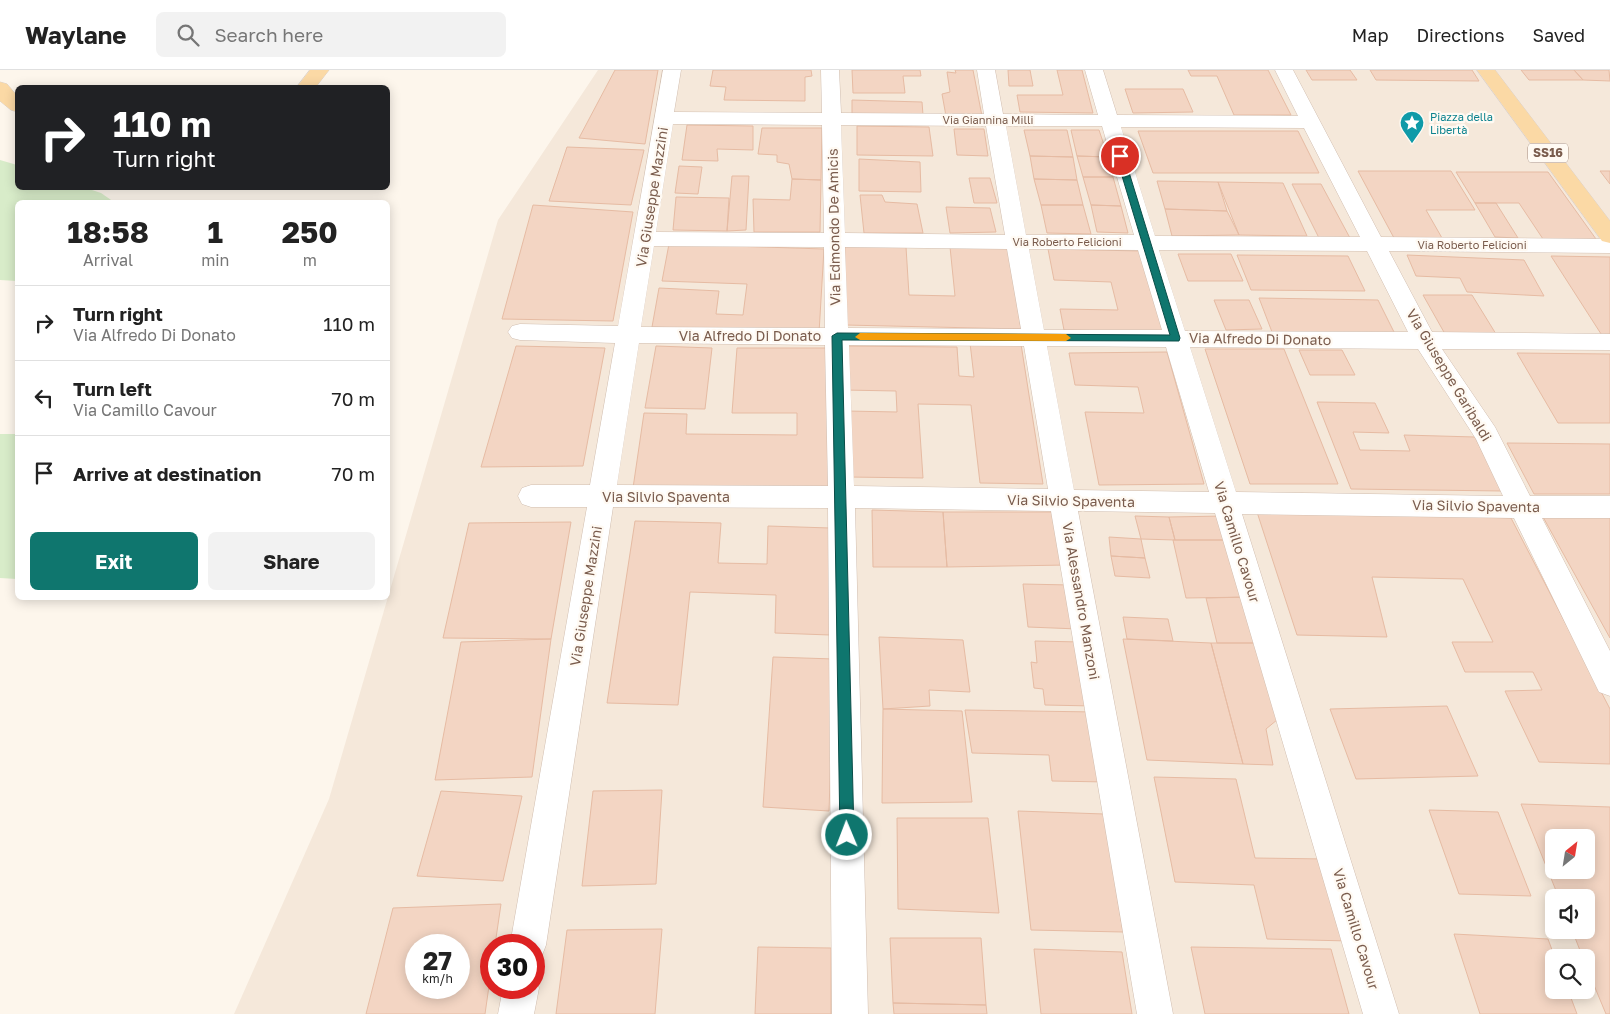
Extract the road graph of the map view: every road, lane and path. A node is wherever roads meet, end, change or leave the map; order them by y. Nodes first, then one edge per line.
1 (320, 70) edge
2 (672, 70) edge
3 (830, 70) edge
4 (986, 70) edge
5 (1094, 70) edge
6 (1284, 70) edge
7 (1486, 70) edge
8 (308, 85) edge
9 (0, 88) edge
10 (15, 104) edge
11 (665, 118) junction
12 (832, 119) junction
13 (995, 120) junction
14 (1109, 121) junction
15 (1310, 122) junction
16 (1610, 236) edge
17 (644, 239) junction
18 (835, 240) junction
19 (1017, 242) junction
20 (1146, 242) junction
21 (1374, 244) junction
22 (1610, 246) edge
23 (520, 332) dead end
24 (629, 335) junction
25 (837, 336) junction
26 (1034, 338) junction
27 (1176, 338) junction
28 (1424, 340) junction
29 (1610, 342) edge
30 (532, 496) dead end
31 (602, 497) junction
32 (841, 497) junction
33 (1063, 501) junction
34 (1225, 502) junction
35 (1524, 507) junction
36 (1610, 507) edge
37 (1610, 682) edge
38 (530, 934) edge
39 (519, 999) edge
40 (516, 1014) edge
41 (850, 1014) edge
42 (1154, 1014) edge
43 (1381, 1014) edge

1 - 8 main road
2 - 11 street, Via Giuseppe Mazzini
3 - 12 street, Via Edmondo De Amicis
4 - 13 street, Via Alessandro Manzoni
5 - 14 street, Via Camillo Cavour
6 - 15 street, Via Giuseppe Garibaldi
7 - 16 main road, SS16
9 - 10 main road
11 - 12 street, Via Giannina Milli
11 - 17 street, Via Giuseppe Mazzini
12 - 13 street, Via Giannina Milli
12 - 18 street, Via Edmondo De Amicis
13 - 14 street, Via Giannina Milli
13 - 19 street, Via Alessandro Manzoni
14 - 15 street, Via Giannina Milli
14 - 20 street, Via Camillo Cavour
15 - 21 street, Via Giuseppe Garibaldi
17 - 18 street, Via Roberto Felicioni
17 - 24 street, Via Giuseppe Mazzini
18 - 19 street, Via Roberto Felicioni
18 - 25 street, Via Edmondo De Amicis
19 - 20 street, Via Roberto Felicioni
19 - 26 street, Via Alessandro Manzoni
20 - 21 street, Via Roberto Felicioni
20 - 27 street, Via Camillo Cavour
21 - 22 street, Via Roberto Felicioni
21 - 28 street, Via Giuseppe Garibaldi
23 - 24 street, Via Alfredo Di Donato
24 - 25 street, Via Alfredo Di Donato
24 - 31 street, Via Giuseppe Mazzini
25 - 26 street, Via Alfredo Di Donato
25 - 32 street, Via Edmondo De Amicis
26 - 27 street, Via Alfredo Di Donato
26 - 33 street, Via Alessandro Manzoni
27 - 28 street, Via Alfredo Di Donato
27 - 34 street, Via Camillo Cavour
28 - 29 street, Via Alfredo Di Donato
28 - 35 street, Via Giuseppe Garibaldi
30 - 31 street, Via Silvio Spaventa
31 - 32 street, Via Silvio Spaventa
31 - 38 street, Via Giuseppe Mazzini
32 - 33 street, Via Silvio Spaventa
32 - 41 street, Via Edmondo De Amicis
33 - 34 street, Via Silvio Spaventa
33 - 42 street, Via Alessandro Manzoni
34 - 35 street, Via Silvio Spaventa
34 - 43 street, Via Camillo Cavour
35 - 36 street, Via Silvio Spaventa
35 - 37 street, Via Giuseppe Garibaldi
39 - 40 street

